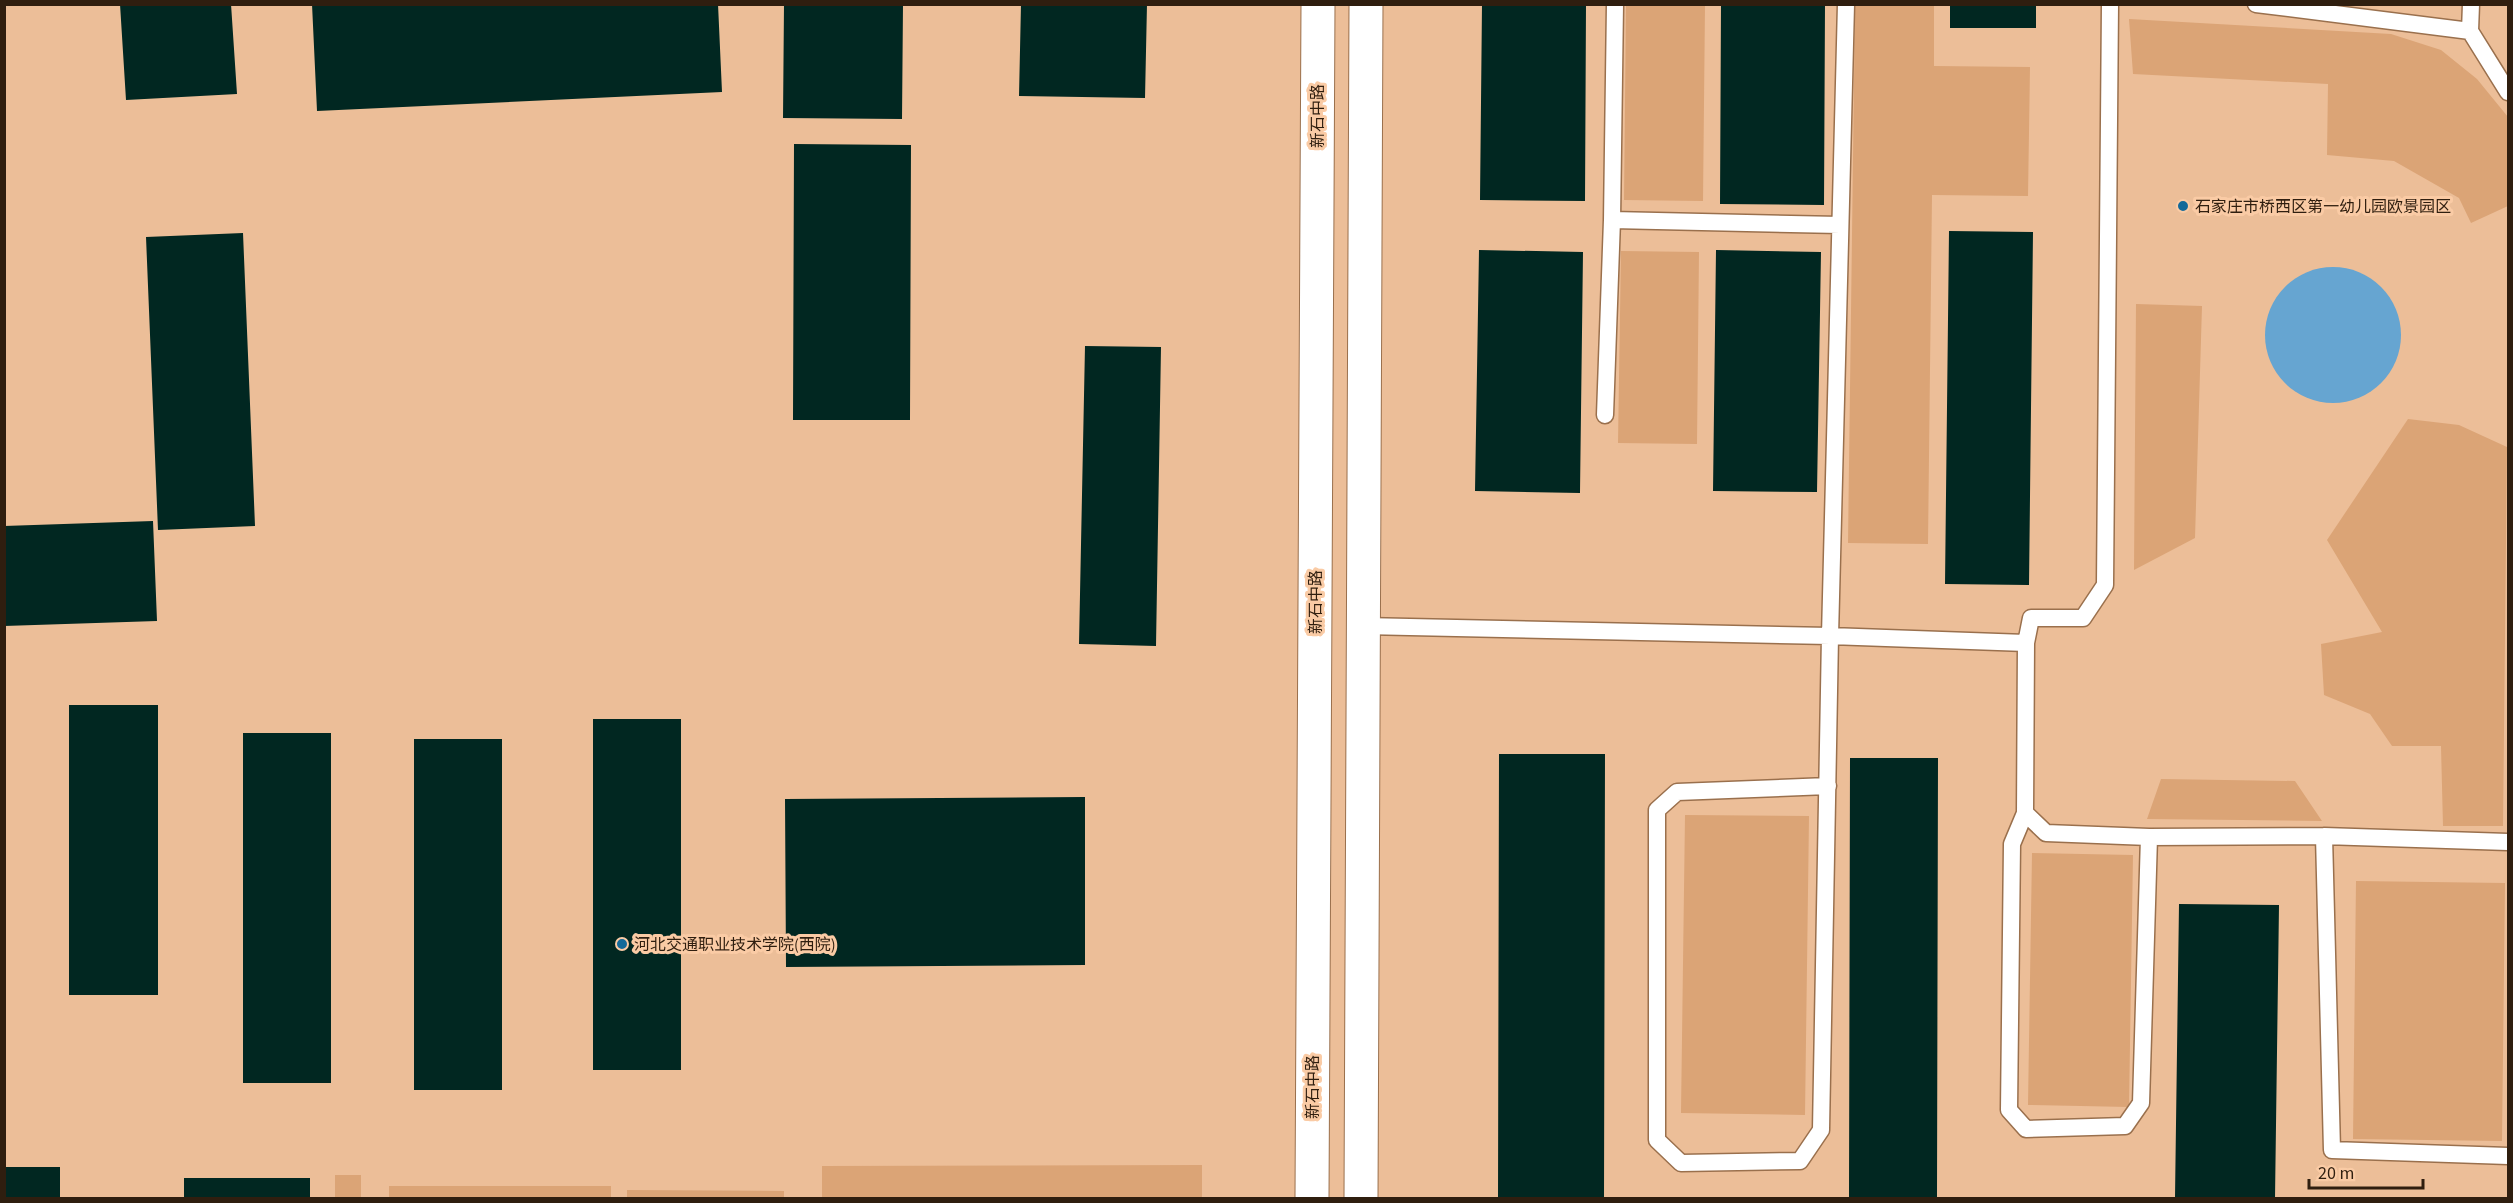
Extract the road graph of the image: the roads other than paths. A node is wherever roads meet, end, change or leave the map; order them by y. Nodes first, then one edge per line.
1 (1318, 4) edge
2 (1366, 4) edge
3 (1615, 4) edge
4 (1846, 4) edge
5 (2110, 4) edge
6 (2256, 4) edge
7 (2471, 4) edge
8 (2369, 11) edge
9 (2470, 31) junction
10 (2508, 93) edge
11 (1612, 220) junction
12 (1840, 225) junction
13 (1605, 415) dead end
14 (1363, 626) junction
15 (1830, 636) junction
16 (2026, 643) junction
17 (1828, 786) junction
18 (2025, 813) junction
19 (2324, 836) junction
20 (2149, 837) junction
21 (2508, 843) edge
22 (2508, 1156) edge
23 (1312, 1198) edge
24 (1361, 1198) edge

1 - 23 main road, 新石中路
2 - 14 main road
3 - 11 lane
4 - 12 lane
5 - 16 lane
6 - 8 lane
7 - 9 lane
8 - 9 lane
9 - 10 lane
11 - 12 lane
11 - 13 lane
12 - 15 lane
14 - 15 lane
14 - 24 main road
15 - 16 lane
15 - 17 lane
16 - 18 lane
17 - 17 lane
18 - 20 lane
18 - 20 lane
19 - 20 lane
19 - 21 lane
19 - 22 lane

